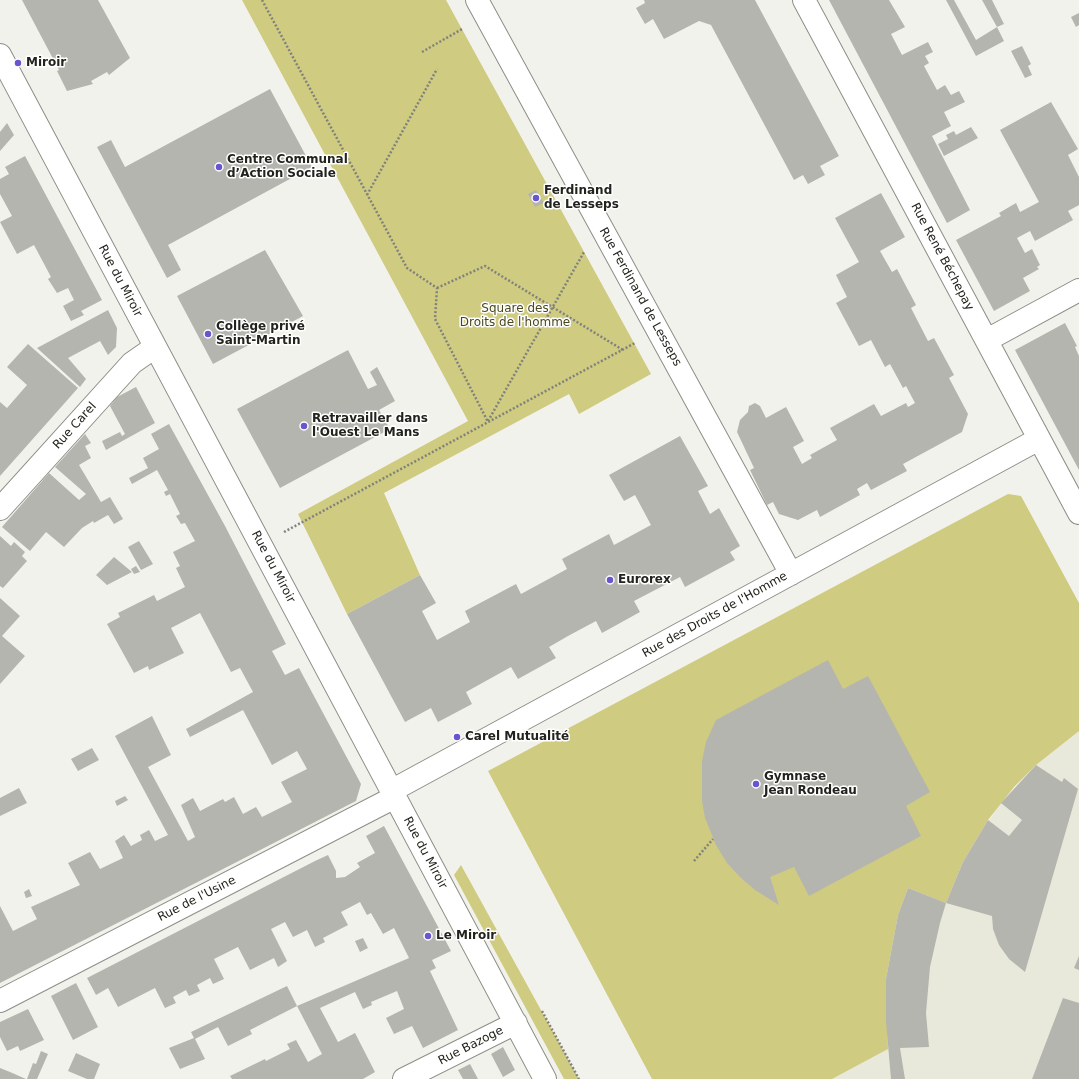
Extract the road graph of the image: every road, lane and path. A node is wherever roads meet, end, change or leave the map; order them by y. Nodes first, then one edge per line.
1 (262, 0) edge
2 (477, 0) edge
3 (804, 0) edge
4 (468, 25) dead end
5 (422, 52) dead end
6 (0, 55) edge
7 (437, 69) dead end
8 (367, 195) junction
9 (600, 224) junction
10 (437, 288) junction
11 (1079, 290) edge
12 (553, 307) junction
13 (658, 331) junction
14 (987, 340) junction
15 (155, 347) junction
16 (623, 350) junction
17 (488, 422) junction
18 (1039, 439) junction
19 (0, 509) edge
20 (1079, 513) edge
21 (261, 545) junction
22 (791, 574) junction
23 (393, 794) junction
24 (713, 839) dead end
25 (694, 861) dead end
26 (0, 1002) edge
27 (516, 1023) junction
28 (404, 1079) edge
29 (545, 1079) edge

1 - 8 path
2 - 9 street, Rue Ferdinand de Lesseps
3 - 14 street, Rue René Béchepay
4 - 5 path
6 - 15 street, Rue du Miroir
7 - 8 path
8 - 10 path
9 - 12 path
9 - 13 street, Rue Ferdinand de Lesseps
10 - 12 path
10 - 17 path
11 - 14 street
12 - 16 path
12 - 17 path
13 - 16 path
13 - 22 street, Rue Ferdinand de Lesseps
14 - 18 street, Rue René Béchepay
15 - 19 street, Rue Carel
15 - 21 street, Rue du Miroir
16 - 17 path
17 - 21 path
18 - 20 street, Rue René Béchepay
18 - 22 street, Rue des Droits de l'Homme
21 - 23 street, Rue du Miroir
22 - 23 street, Rue des Droits de l'Homme
23 - 26 street, Rue de l'Usine
23 - 27 street, Rue du Miroir
24 - 25 path
27 - 28 street, Rue Bazoge
27 - 29 street, Rue du Miroir

